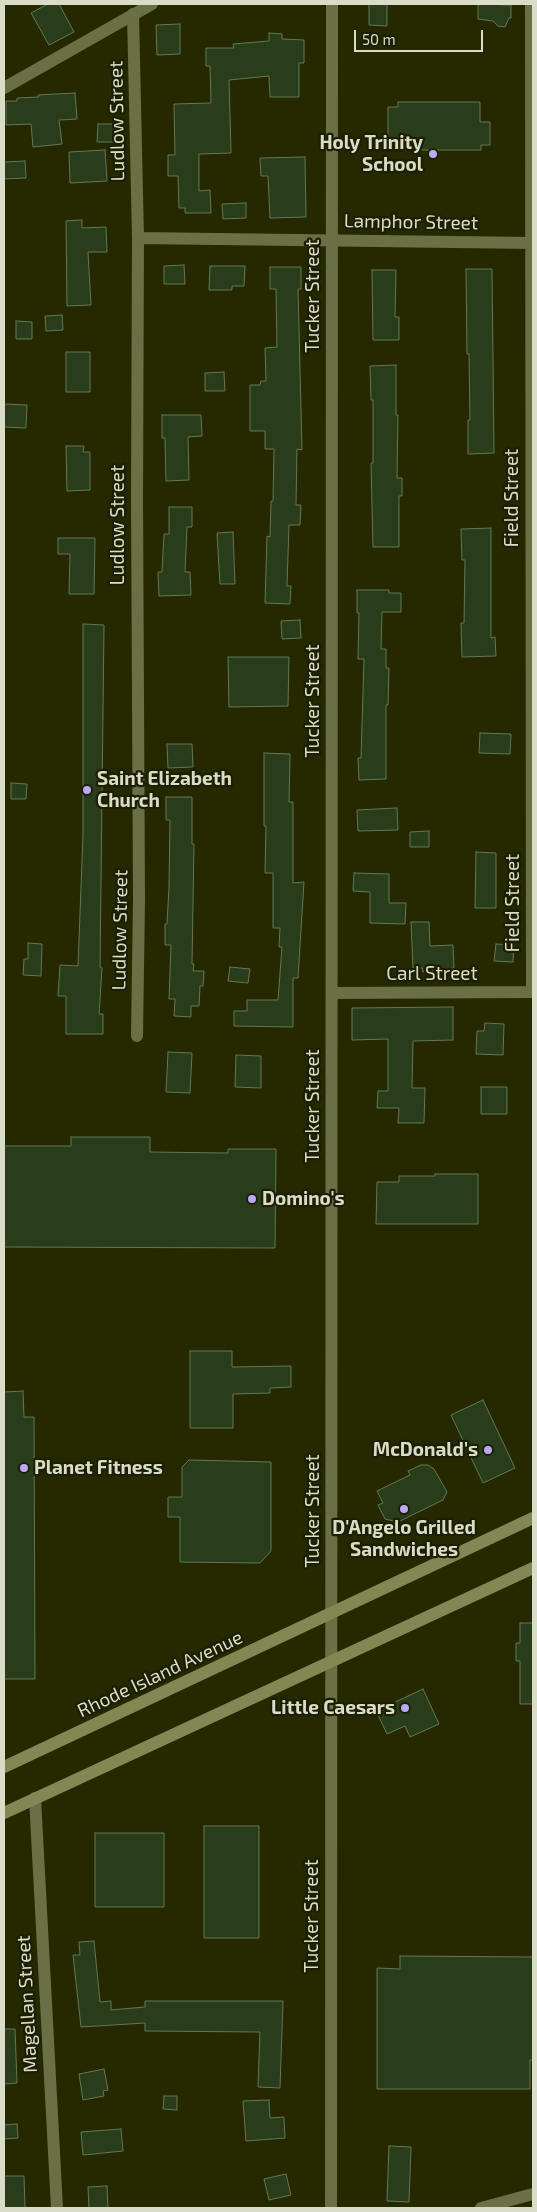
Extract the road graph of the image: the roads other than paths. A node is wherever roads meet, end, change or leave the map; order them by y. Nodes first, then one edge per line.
1 (152, 4) edge
2 (332, 4) edge
3 (531, 4) edge
4 (133, 14) junction
5 (4, 88) edge
6 (138, 238) junction
7 (331, 239) junction
8 (532, 243) edge
9 (532, 992) edge
10 (332, 993) junction
11 (137, 1036) dead end
12 (533, 1518) edge
13 (533, 1568) edge
14 (331, 1614) junction
15 (331, 1660) junction
16 (4, 1768) edge
17 (35, 1798) junction
18 (4, 1813) edge
19 (533, 2194) edge
20 (57, 2208) edge
21 (331, 2208) edge
22 (481, 2208) edge

1 - 4 street
2 - 7 street, Tucker Street
3 - 8 street, Field Street
4 - 5 street
4 - 6 street, Ludlow Street
6 - 7 street, Lamphor Street
6 - 11 street, Ludlow Street
7 - 8 street, Lamphor Street
7 - 10 street, Tucker Street
8 - 9 street, Field Street
9 - 10 street, Carl Street
10 - 14 street, Tucker Street
12 - 14 main road, Rhode Island Avenue
13 - 15 main road
14 - 15 street, Tucker Street
14 - 16 main road, Rhode Island Avenue
15 - 17 main road
15 - 21 street, Tucker Street
17 - 18 main road
17 - 20 street, Magellan Street
19 - 22 street

